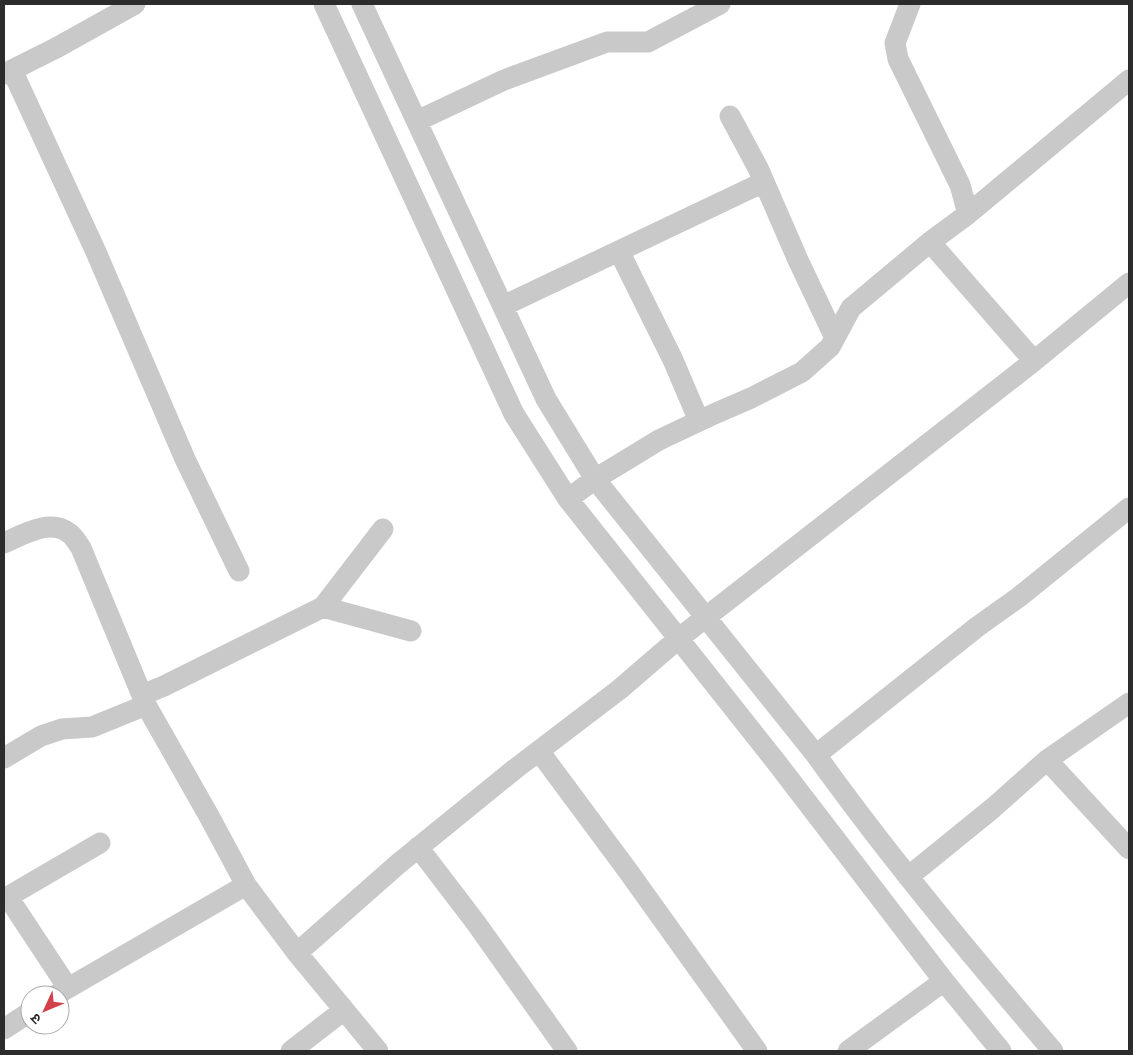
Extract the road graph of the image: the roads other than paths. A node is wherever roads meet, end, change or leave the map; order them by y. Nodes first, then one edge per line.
1 (135, 4) edge
2 (324, 4) edge
3 (362, 4) edge
4 (720, 4) edge
5 (910, 4) edge
6 (8, 72) edge
7 (1129, 80) edge
8 (730, 116) dead end
9 (417, 121) junction
10 (764, 182) junction
11 (968, 214) junction
12 (930, 242) junction
13 (619, 251) junction
14 (1129, 283) edge
15 (502, 306) junction
16 (835, 338) junction
17 (1034, 361) junction
18 (699, 421) junction
19 (595, 479) junction
20 (568, 499) junction
21 (1129, 508) edge
22 (383, 529) dead end
23 (4, 543) edge
24 (239, 570) dead end
25 (322, 607) junction
26 (706, 618) junction
27 (411, 631) dead end
28 (678, 639) junction
29 (144, 700) junction
30 (1129, 703) edge
31 (539, 751) junction
32 (816, 755) junction
33 (4, 758) edge
34 (1047, 760) junction
35 (100, 843) dead end
36 (418, 847) junction
37 (1129, 849) edge
38 (908, 877) junction
39 (246, 886) junction
40 (6, 898) edge
41 (297, 953) junction
42 (944, 981) junction
43 (58, 985) edge
44 (70, 986) edge
45 (344, 1010) junction
46 (20, 1019) edge
47 (4, 1029) edge
48 (291, 1051) edge
49 (378, 1051) edge
50 (567, 1051) edge
51 (758, 1051) edge
52 (848, 1051) edge
53 (1001, 1051) edge
54 (1053, 1051) edge

1 - 6 street
2 - 20 street
3 - 9 street
4 - 9 street
5 - 11 street
6 - 24 street
7 - 11 street
8 - 10 street
9 - 15 street
10 - 13 street
10 - 16 street
11 - 12 street
12 - 16 street
12 - 17 street
13 - 15 street
13 - 18 street
14 - 17 street
15 - 19 street
16 - 18 street
17 - 26 street
18 - 19 street
19 - 20 street
19 - 26 street
20 - 28 street
21 - 32 street
22 - 25 street
23 - 29 street
25 - 27 street
25 - 29 street
26 - 28 street
26 - 32 street
28 - 31 street
28 - 42 street
29 - 33 street
29 - 39 street
30 - 34 street
31 - 36 street
31 - 51 street
32 - 38 street
34 - 37 street
34 - 38 street
35 - 40 street
36 - 41 street
36 - 50 street
38 - 54 street
39 - 41 street
39 - 44 street
40 - 43 street
41 - 45 street
42 - 52 street
42 - 53 street
45 - 48 street
45 - 49 street
46 - 47 street

